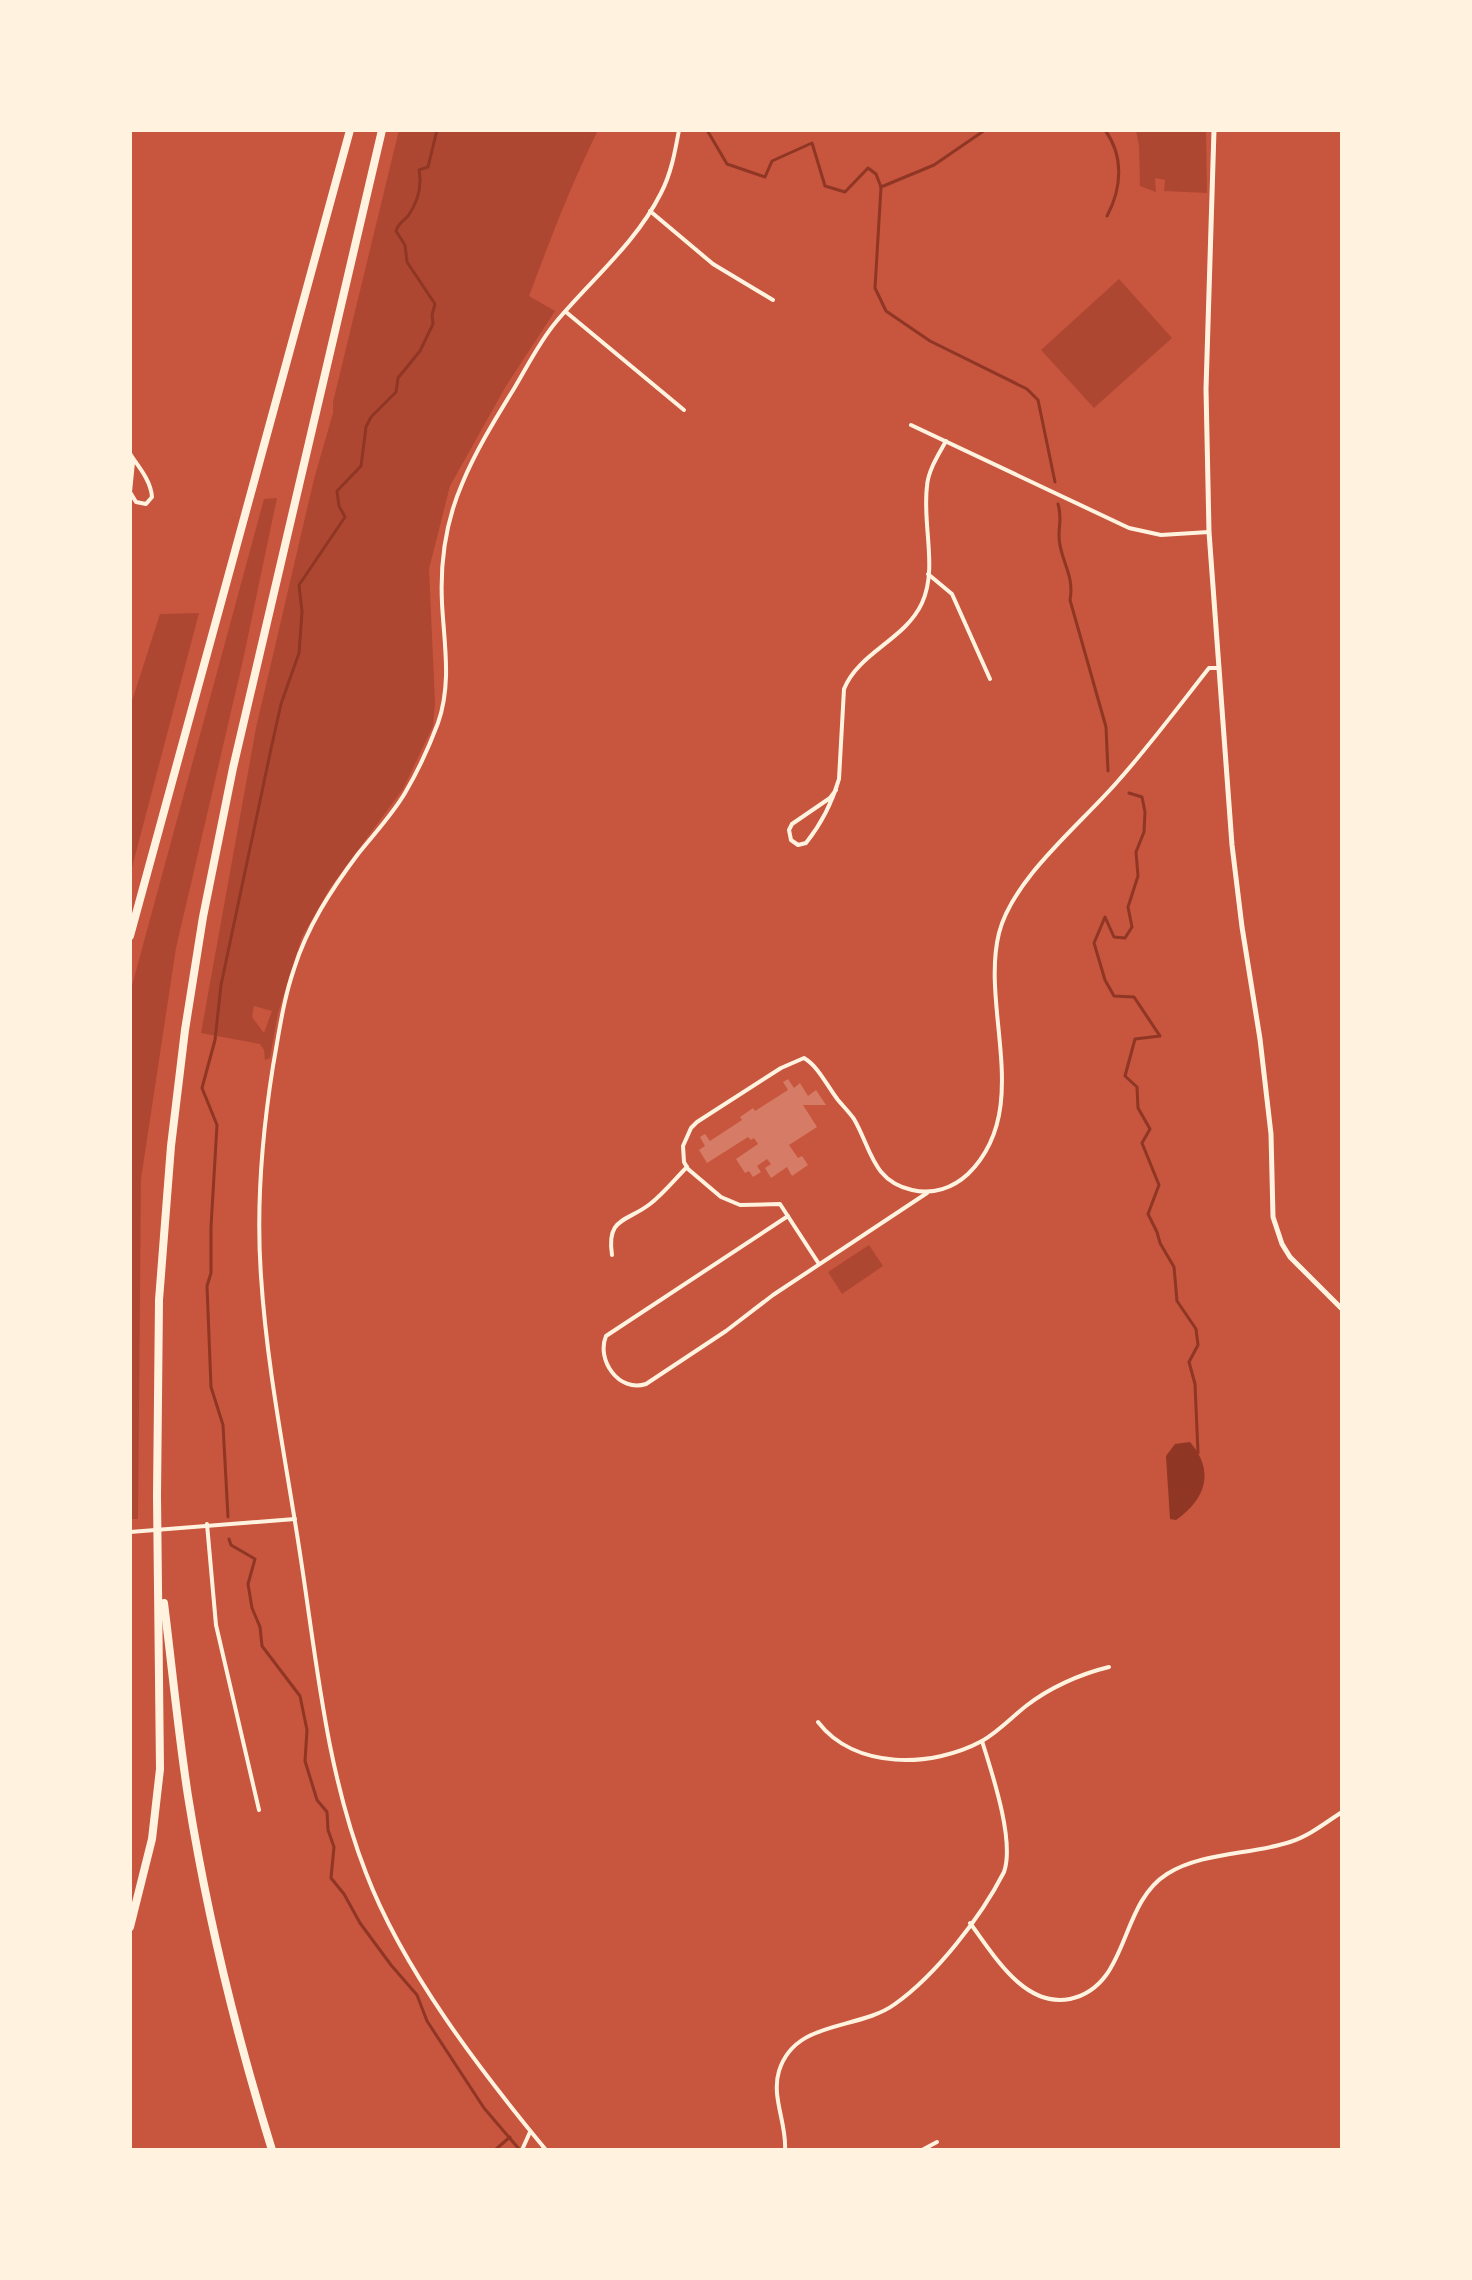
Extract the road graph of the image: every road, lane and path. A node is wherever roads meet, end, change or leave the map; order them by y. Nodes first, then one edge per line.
1 (350, 130) edge
2 (382, 130) edge
3 (679, 130) edge
4 (1214, 130) edge
5 (650, 211) junction
6 (773, 300) dead end
7 (566, 312) junction
8 (684, 410) dead end
9 (911, 425) dead end
10 (946, 441) junction
11 (130, 455) edge
12 (1209, 532) junction
13 (928, 574) junction
14 (1218, 668) junction
15 (990, 679) dead end
16 (836, 790) junction
17 (130, 936) edge
18 (687, 1167) junction
19 (929, 1191) junction
20 (788, 1216) junction
21 (612, 1255) dead end
22 (819, 1264) junction
23 (1342, 1309) edge
24 (295, 1519) junction
25 (207, 1524) junction
26 (130, 1532) edge
27 (159, 1562) junction
28 (1109, 1667) dead end
29 (818, 1722) dead end
30 (982, 1741) junction
31 (259, 1810) dead end
32 (1342, 1812) edge
33 (970, 1923) junction
34 (130, 1927) edge
35 (530, 2132) junction
36 (937, 2142) dead end
37 (272, 2150) edge
38 (522, 2150) edge
39 (546, 2150) edge
40 (785, 2150) edge
41 (922, 2150) edge

1 - 17 highway
2 - 27 highway
3 - 5 street
4 - 12 street
5 - 6 street
5 - 7 street
7 - 8 street
7 - 24 street
9 - 10 street
10 - 12 street
10 - 13 street
11 - 11 street
12 - 14 street
13 - 15 street
13 - 16 street
14 - 19 street
14 - 23 street
16 - 16 street
18 - 19 street
18 - 20 street
18 - 21 street
19 - 22 street
20 - 22 street
20 - 22 street
24 - 25 street
24 - 35 street
25 - 26 street
25 - 31 street
27 - 34 highway
27 - 37 highway
28 - 30 street
29 - 30 street
30 - 33 street
32 - 33 street
33 - 40 street
35 - 38 street
35 - 39 street
36 - 41 street

